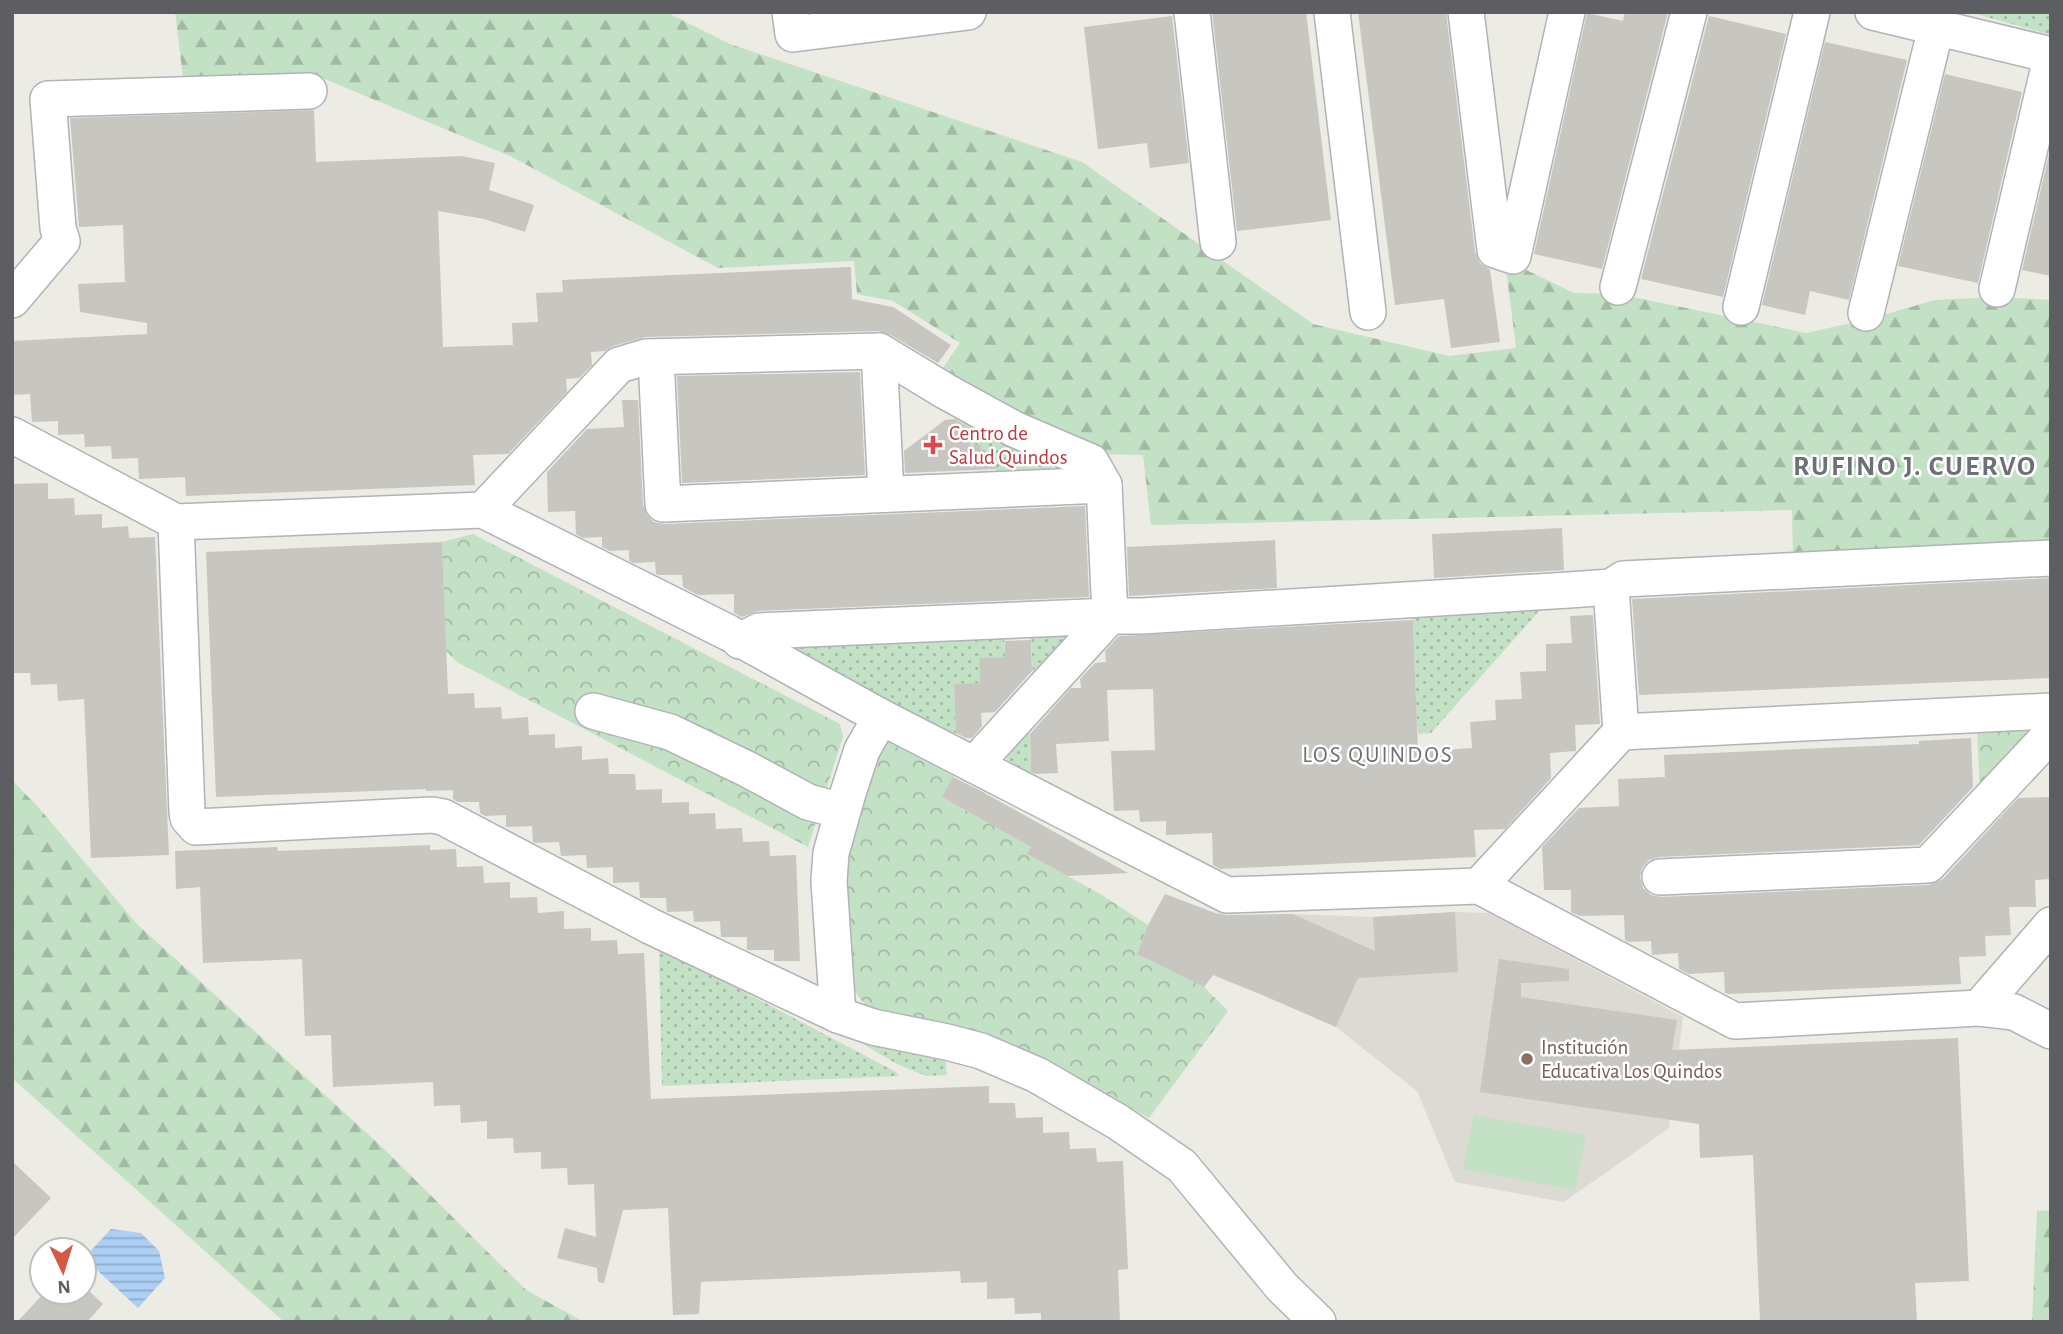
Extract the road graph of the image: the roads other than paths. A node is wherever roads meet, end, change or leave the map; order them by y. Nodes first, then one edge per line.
1 (790, 12) edge
2 (968, 12) edge
3 (1192, 12) edge
4 (1332, 12) edge
5 (1466, 12) edge
6 (1567, 12) edge
7 (1689, 12) edge
8 (1812, 12) edge
9 (1873, 12) edge
10 (1936, 28) junction
11 (2051, 57) edge
12 (309, 90) dead end
13 (1218, 242) dead end
14 (1618, 287) dead end
15 (1997, 289) dead end
16 (12, 300) edge
17 (1741, 307) dead end
18 (1368, 312) dead end
19 (1866, 313) dead end
20 (879, 351) junction
21 (656, 358) junction
22 (12, 435) edge
23 (1104, 485) junction
24 (886, 494) junction
25 (483, 510) junction
26 (176, 522) junction
27 (2051, 558) edge
28 (1612, 587) junction
29 (1110, 616) junction
30 (740, 641) junction
31 (593, 711) dead end
32 (2051, 711) edge
33 (881, 717) junction
34 (1621, 732) junction
35 (2051, 734) edge
36 (974, 765) junction
37 (842, 811) junction
38 (1660, 877) dead end
39 (1479, 886) junction
40 (2051, 925) edge
41 (1979, 1008) junction
42 (838, 1015) junction
43 (2051, 1031) edge
44 (1318, 1322) edge

1 - 2 street
3 - 13 street
4 - 18 street
5 - 6 street
7 - 14 street
8 - 17 street
9 - 10 street
10 - 11 street
10 - 19 street
11 - 15 street
12 - 16 street
20 - 21 street
20 - 23 street
20 - 24 street
21 - 24 street
21 - 25 street
22 - 26 street
23 - 24 street
23 - 29 street
25 - 26 street
25 - 30 street
26 - 42 street
27 - 28 street
28 - 29 street
28 - 34 street
29 - 30 street
29 - 36 street
30 - 33 street
31 - 37 street
32 - 34 street
33 - 36 street
33 - 37 street
34 - 39 street
35 - 38 street
36 - 39 street
37 - 42 street
39 - 41 street
40 - 41 street
41 - 43 street
42 - 44 street

